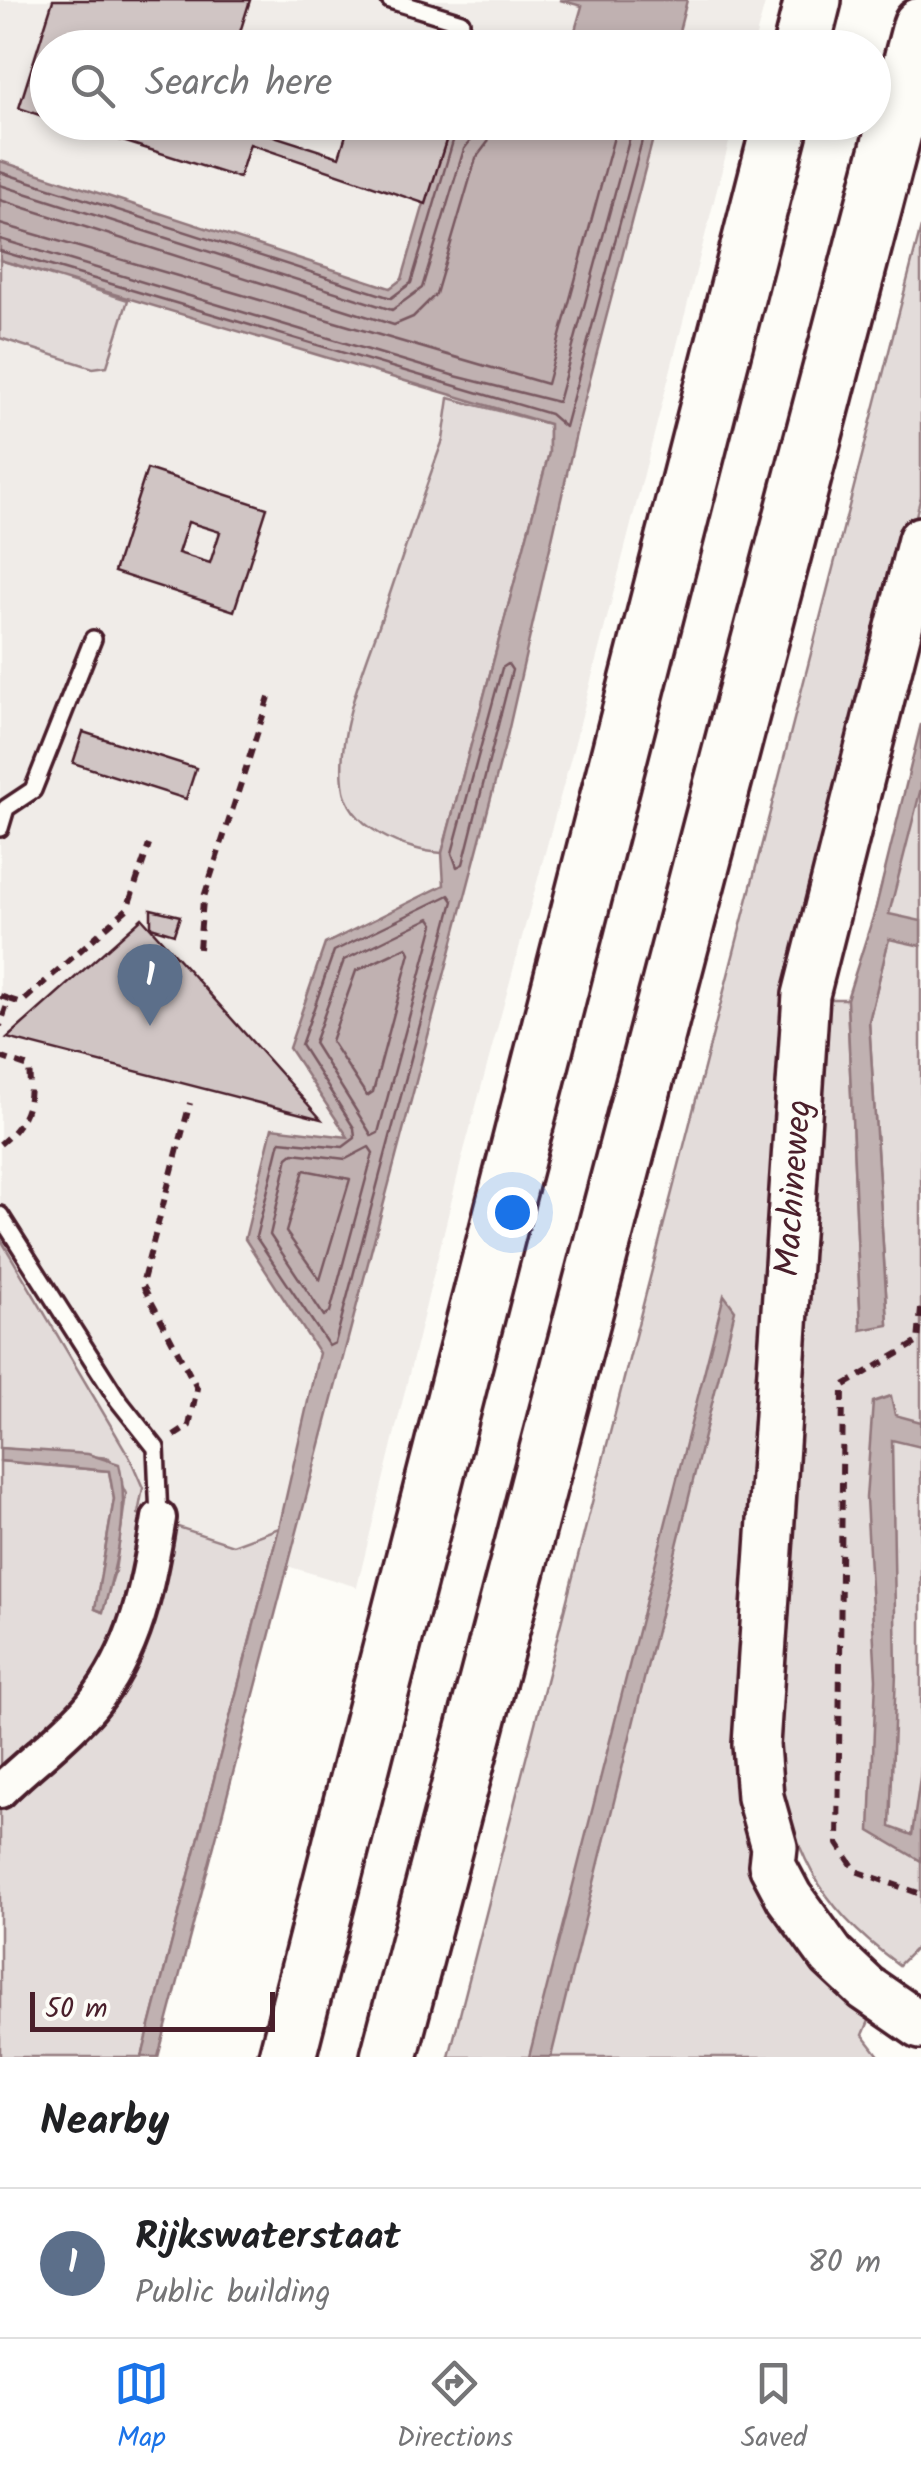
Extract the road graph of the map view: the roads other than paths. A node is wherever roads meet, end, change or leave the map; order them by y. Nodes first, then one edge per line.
1 (390, 0) edge
2 (813, 0) edge
3 (461, 22) dead end
4 (921, 26) edge
5 (806, 30) edge
6 (777, 140) edge
7 (921, 540) edge
8 (93, 639) dead end
9 (0, 828) edge
10 (0, 1215) edge
11 (160, 1518) joint
12 (0, 1791) edge
13 (774, 1847) junction
14 (921, 1992) edge
15 (921, 2026) edge
16 (287, 2057) edge
17 (389, 2057) edge

1 - 3 lane
2 - 5 highway
4 - 17 highway
6 - 16 highway
7 - 13 street, Machineweg
8 - 9 lane
10 - 11 lane
11 - 12 street
13 - 14 street, Machineweg
13 - 15 street, Machineweg

